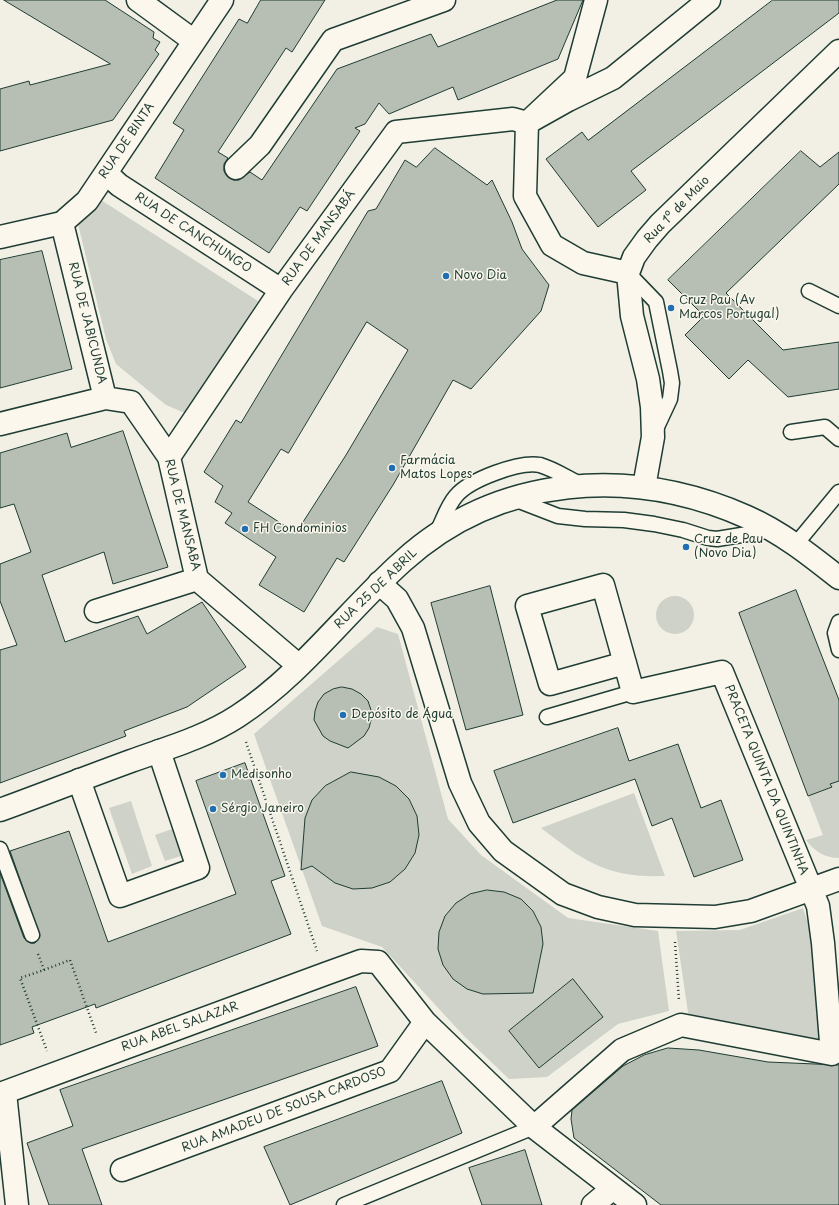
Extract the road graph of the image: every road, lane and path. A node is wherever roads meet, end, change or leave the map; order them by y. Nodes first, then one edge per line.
1 (138, 0) edge
2 (222, 0) edge
3 (444, 0) edge
4 (596, 0) edge
5 (709, 0) edge
6 (194, 41) junction
7 (839, 51) edge
8 (527, 123) junction
9 (236, 168) dead end
10 (106, 173) junction
11 (62, 223) junction
12 (0, 237) edge
13 (628, 273) junction
14 (281, 290) junction
15 (809, 291) dead end
16 (839, 306) edge
17 (105, 398) junction
18 (130, 402) joint
19 (0, 424) edge
20 (792, 432) dead end
21 (839, 439) edge
22 (169, 457) junction
23 (584, 486) junction
24 (644, 487) junction
25 (839, 492) edge
26 (514, 499) junction
27 (772, 530) junction
28 (436, 535) junction
29 (796, 544) junction
30 (839, 578) edge
31 (197, 579) junction
32 (379, 583) junction
33 (96, 611) dead end
34 (839, 622) edge
35 (839, 650) edge
36 (625, 663) junction
37 (298, 665) junction
38 (633, 692) junction
39 (237, 717) junction
40 (547, 717) dead end
41 (159, 751) junction
42 (80, 780) junction
43 (0, 810) edge
44 (0, 849) edge
45 (839, 879) edge
46 (811, 889) junction
47 (674, 917) junction
48 (32, 935) joint
49 (44, 970) junction
50 (325, 974) junction
51 (425, 1022) junction
52 (681, 1025) junction
53 (104, 1056) junction
54 (56, 1074) junction
55 (2, 1094) edge
56 (534, 1127) junction
57 (122, 1170) dead end
58 (612, 1189) junction
59 (17, 1205) edge
60 (344, 1205) edge
61 (593, 1205) edge
62 (635, 1205) edge

1 - 6 street
2 - 6 street, RUA DE BINTA
3 - 9 street
4 - 8 street
5 - 8 street
6 - 10 street, RUA DE BINTA
7 - 13 street, Rua 1º de Maio
8 - 13 street
8 - 14 street, RUA DE MANSABÁ
10 - 11 street, RUA DE BINTA
10 - 14 street, RUA DE CANCHUNGO
11 - 12 street, RUA DE BINTA
11 - 17 street, RUA DE JABICUNDA
13 - 24 street, Rua 1º de Maio
14 - 22 street, RUA DE MANSABÁ
15 - 16 lane
17 - 18 street, RUA DE JABICUNDA
17 - 19 street
18 - 22 street, RUA DE MANSABA
20 - 21 lane
22 - 31 street, RUA DE MANSABA
23 - 24 street, RUA 25 DE ABRIL
23 - 26 street, RUA 25 DE ABRIL
23 - 28 lane
24 - 27 street, RUA 25 DE ABRIL
25 - 29 lane
26 - 27 lane
26 - 28 street, RUA 25 DE ABRIL
27 - 29 street, RUA 25 DE ABRIL
28 - 32 street, RUA 25 DE ABRIL
29 - 30 street, RUA 25 DE ABRIL
31 - 33 street
31 - 37 street, RUA DE MANSABA
32 - 37 street, RUA 25 DE ABRIL
32 - 47 street
34 - 35 lane
36 - 36 street
36 - 38 street
37 - 39 street, RUA 25 DE ABRIL
38 - 40 lane
38 - 46 street, PRACETA QUINTA DA QUINTINHA
39 - 41 street, RUA 25 DE ABRIL
39 - 50 path
41 - 42 street, RUA 25 DE ABRIL
41 - 42 street
42 - 43 street, RUA 25 DE ABRIL
44 - 48 lane
45 - 46 street
46 - 47 street
46 - 52 street
47 - 52 path
48 - 49 path
49 - 53 path
49 - 54 path
50 - 51 street, RUA ABEL SALAZAR
50 - 53 street, RUA ABEL SALAZAR
51 - 56 street
51 - 57 street, RUA AMADEU DE SOUSA CARDOSO
52 - 56 street
53 - 54 street, RUA ABEL SALAZAR
54 - 55 street, RUA ABEL SALAZAR
55 - 59 street
56 - 58 street
56 - 60 lane
58 - 61 street
58 - 62 street

